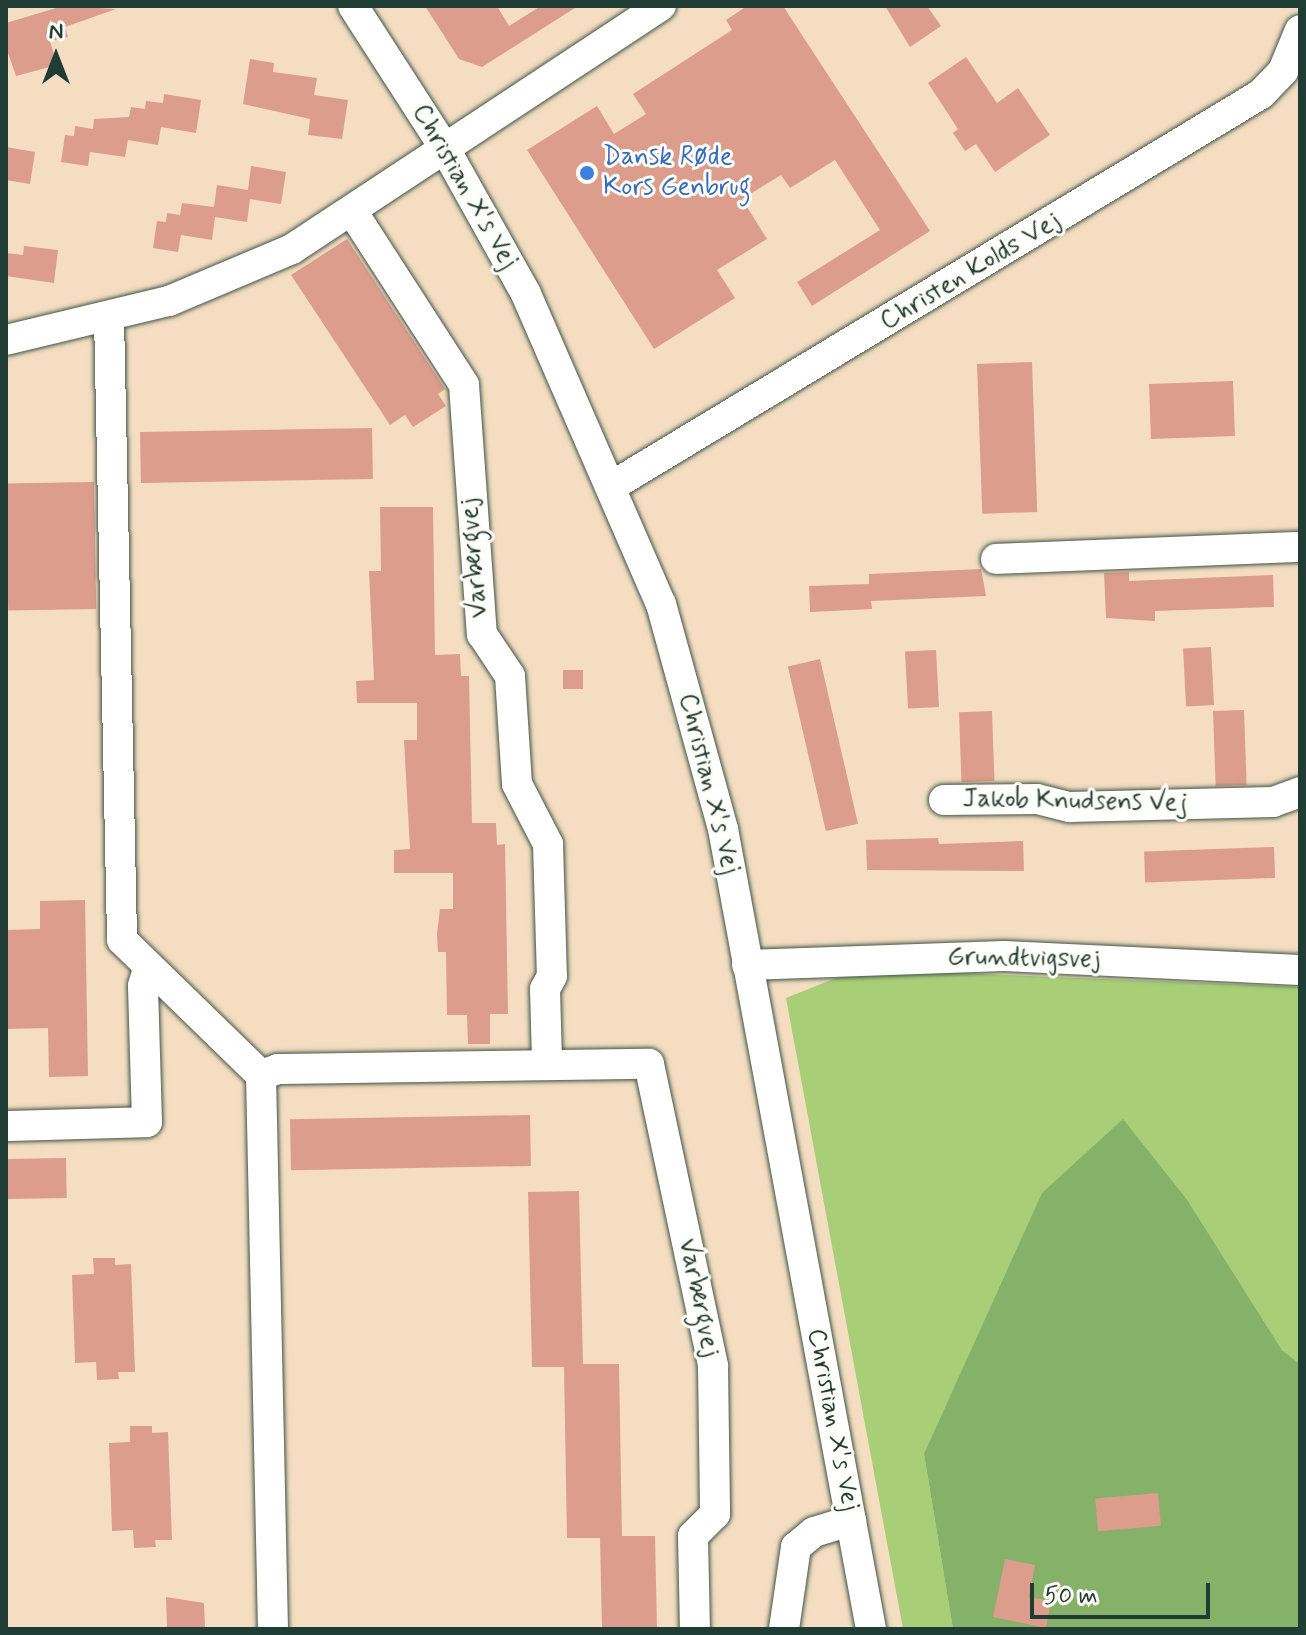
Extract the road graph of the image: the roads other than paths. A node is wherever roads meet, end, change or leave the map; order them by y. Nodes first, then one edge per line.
1 (353, 6) edge
2 (661, 6) edge
3 (1300, 30) edge
4 (444, 147) junction
5 (352, 211) junction
6 (109, 317) junction
7 (6, 340) edge
8 (612, 486) junction
9 (1300, 547) edge
10 (996, 559) dead end
11 (1300, 792) edge
12 (944, 800) dead end
13 (747, 965) junction
14 (148, 968) junction
15 (1300, 970) edge
16 (547, 1062) junction
17 (261, 1075) junction
18 (6, 1126) edge
19 (851, 1521) junction
20 (273, 1629) edge
21 (695, 1629) edge
22 (784, 1629) edge
23 (871, 1629) edge

1 - 4 street, Christian X's Vej
2 - 4 street
3 - 8 street, Christen Kolds Vej
4 - 5 street
4 - 8 street, Christian X's Vej
5 - 6 street
5 - 16 street, Varbergvej
6 - 7 street
6 - 14 street
8 - 13 street, Christian X's Vej
9 - 10 street
11 - 12 street, Jakob Knudsens Vej
13 - 15 street, Grundtvigsvej
13 - 19 street, Christian X's Vej
14 - 17 street
14 - 18 street
16 - 17 street, Varbergvej
16 - 21 street, Varbergvej
17 - 20 street
19 - 22 street
19 - 23 street, Christian X's Vej

